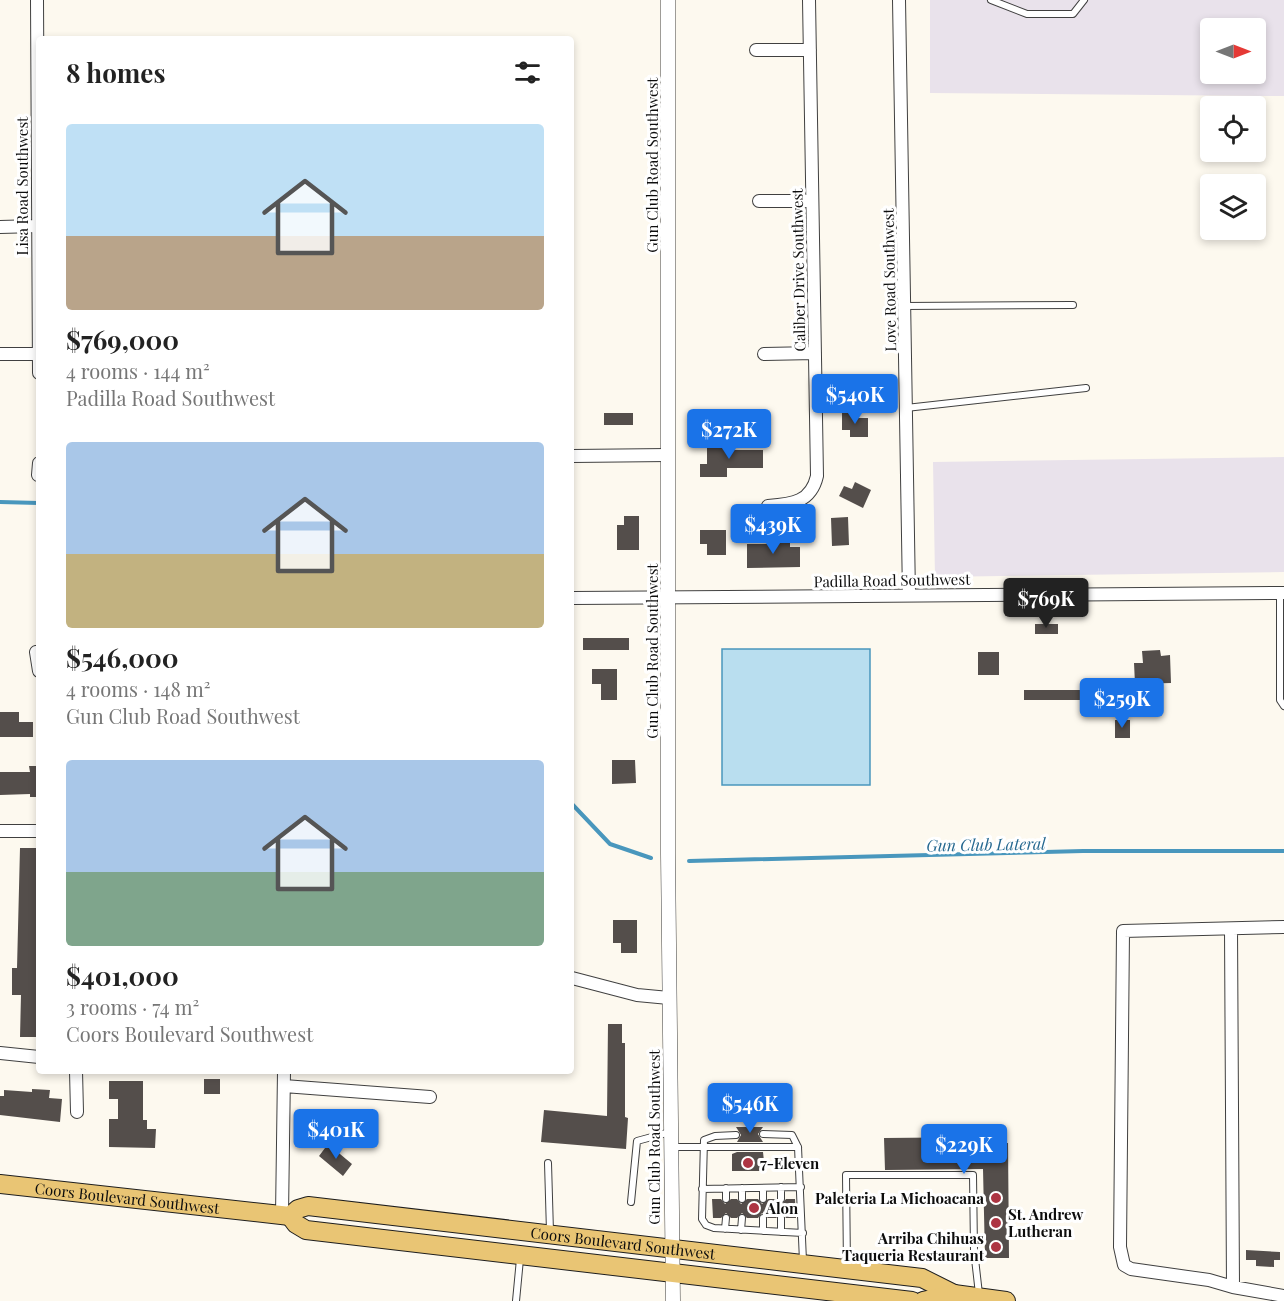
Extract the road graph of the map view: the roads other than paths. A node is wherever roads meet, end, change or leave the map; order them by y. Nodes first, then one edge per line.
1 (37, 0) edge
2 (668, 0) edge
3 (809, 0) edge
4 (899, 0) edge
5 (991, 0) edge
6 (1084, 0) edge
7 (37, 36) edge
8 (756, 50) dead end
9 (810, 50) junction
10 (759, 201) dead end
11 (812, 201) junction
12 (36, 226) edge
13 (0, 227) edge
14 (1073, 304) dead end
15 (904, 306) junction
16 (0, 354) edge
17 (36, 354) edge
18 (764, 354) dead end
19 (815, 354) junction
20 (1086, 388) dead end
21 (906, 408) junction
22 (668, 455) junction
23 (574, 456) edge
24 (768, 506) dead end
25 (1282, 593) edge
26 (909, 595) junction
27 (574, 598) edge
28 (668, 598) junction
29 (1284, 706) edge
30 (0, 831) edge
31 (36, 831) edge
32 (1284, 927) edge
33 (1231, 929) junction
34 (574, 979) edge
35 (669, 998) junction
36 (0, 1053) edge
37 (36, 1057) edge
38 (76, 1074) edge
39 (284, 1074) edge
40 (284, 1086) junction
41 (430, 1097) dead end
42 (77, 1112) dead end
43 (670, 1132) junction
44 (763, 1134) dead end
45 (736, 1135) dead end
46 (670, 1147) junction
47 (798, 1147) junction
48 (702, 1149) junction
49 (548, 1163) dead end
50 (0, 1184) edge
51 (781, 1187) junction
52 (801, 1187) junction
53 (726, 1188) junction
54 (742, 1188) junction
55 (763, 1188) junction
56 (702, 1189) junction
57 (726, 1199) dead end
58 (742, 1199) dead end
59 (763, 1199) dead end
60 (781, 1199) dead end
61 (631, 1202) dead end
62 (286, 1215) junction
63 (726, 1218) dead end
64 (742, 1218) dead end
65 (763, 1218) dead end
66 (781, 1218) dead end
67 (726, 1228) junction
68 (741, 1230) junction
69 (763, 1231) junction
70 (781, 1232) junction
71 (802, 1233) junction
72 (550, 1234) junction
73 (672, 1249) junction
74 (520, 1255) junction
75 (804, 1264) junction
76 (847, 1269) junction
77 (672, 1272) junction
78 (1233, 1287) junction
79 (954, 1294) junction
80 (1284, 1296) edge
81 (980, 1298) junction
82 (516, 1301) edge
83 (673, 1301) edge
84 (912, 1301) edge
85 (923, 1301) edge
86 (1001, 1301) edge

1 - 7 street, Lisa Road Southwest
2 - 22 street, Gun Club Road Southwest
3 - 9 street, Caliber Drive Southwest
4 - 15 street, Love Road Southwest
5 - 6 lane
8 - 9 street
9 - 11 street, Caliber Drive Southwest
10 - 11 street
11 - 19 street, Caliber Drive Southwest
12 - 13 street
14 - 15 lane
15 - 21 street, Love Road Southwest
16 - 17 street
18 - 19 street
19 - 24 street, Caliber Drive Southwest
20 - 21 lane
21 - 26 street, Love Road Southwest
22 - 23 street
22 - 28 street, Gun Club Road Southwest
25 - 26 street, Padilla Road Southwest
25 - 29 lane
26 - 28 street, Padilla Road Southwest
27 - 28 street, Padilla Road Southwest
28 - 35 street, Gun Club Road Southwest
30 - 31 street
32 - 33 street
33 - 78 street
33 - 78 street
34 - 35 street
35 - 43 street, Gun Club Road Southwest
36 - 37 street
38 - 42 street
39 - 40 street
40 - 41 street
40 - 62 street
43 - 46 street, Gun Club Road Southwest
43 - 61 lane
44 - 47 lane
45 - 48 lane
46 - 48 lane
46 - 73 street, Gun Club Road Southwest
47 - 48 lane
47 - 52 lane
48 - 56 lane
49 - 72 lane
50 - 62 main road, Coors Boulevard Southwest
51 - 52 lane
51 - 55 lane
51 - 60 lane
52 - 71 lane
53 - 54 lane
53 - 56 lane
53 - 57 lane
54 - 55 lane
54 - 58 lane
55 - 59 lane
56 - 67 lane
62 - 72 main road, Coors Boulevard Southwest
62 - 74 main road, Coors Boulevard Southwest
63 - 67 lane
64 - 68 lane
65 - 69 lane
66 - 70 lane
67 - 68 lane
68 - 69 lane
69 - 70 lane
70 - 71 lane
71 - 75 lane
72 - 73 main road, Coors Boulevard Southwest
73 - 75 main road, Coors Boulevard Southwest
73 - 77 street, Gun Club Road Southwest
74 - 77 main road, Coors Boulevard Southwest
74 - 82 lane
75 - 76 main road, Coors Boulevard Southwest
76 - 79 main road, Coors Boulevard Southwest
76 - 81 lane
77 - 83 street, Gun Club Road Southwest
77 - 84 main road, Coors Boulevard Southwest
78 - 80 street
79 - 81 main road, Coors Boulevard Southwest
79 - 85 main road, Coors Boulevard Southwest
81 - 86 main road, Coors Boulevard Southwest

